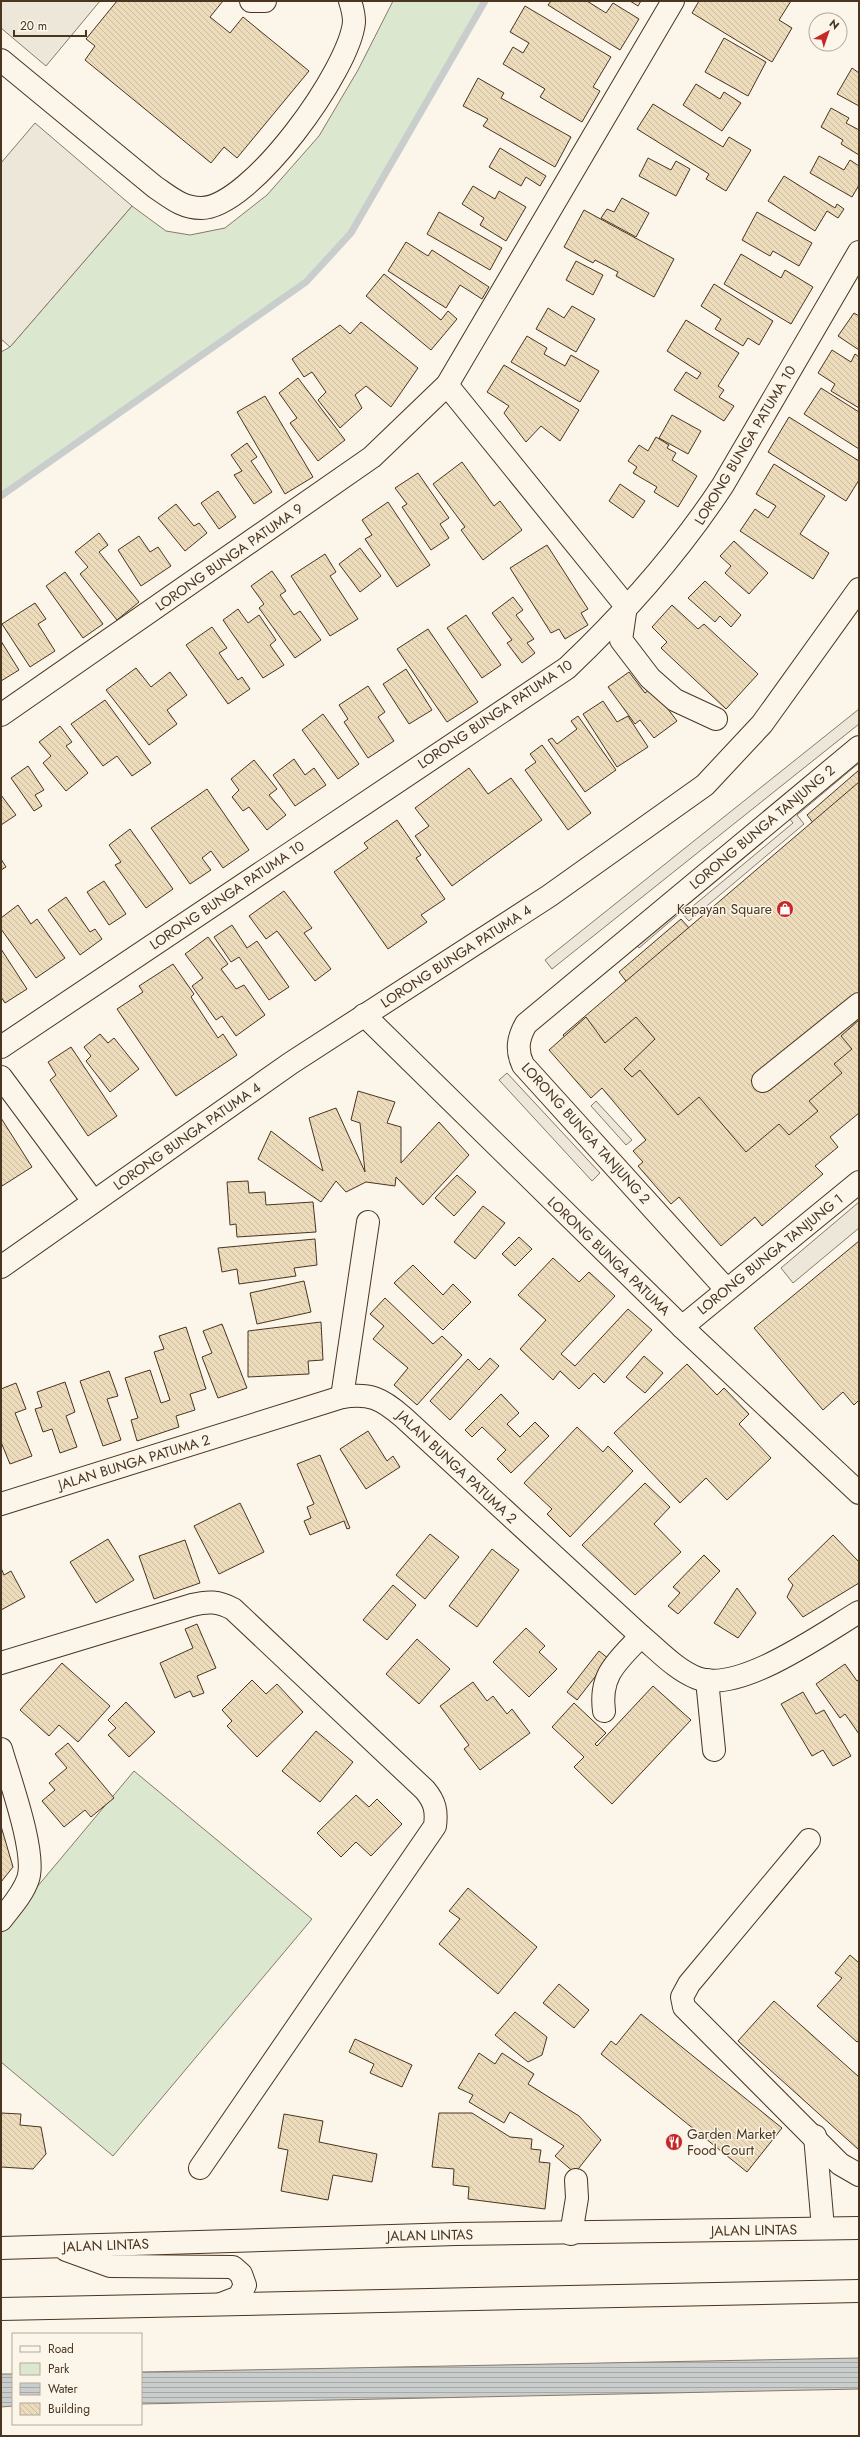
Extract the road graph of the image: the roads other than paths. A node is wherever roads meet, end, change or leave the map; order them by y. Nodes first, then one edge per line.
1 (251, 1) edge
2 (266, 1) edge
3 (350, 1) edge
4 (673, 1) edge
5 (1, 60) edge
6 (859, 252) edge
7 (447, 385) junction
8 (859, 589) edge
9 (626, 606) junction
10 (1, 715) edge
11 (716, 719) dead end
12 (859, 747) edge
13 (859, 1004) edge
14 (364, 1015) junction
15 (1, 1047) edge
16 (1, 1077) edge
17 (763, 1081) dead end
18 (859, 1182) edge
19 (93, 1201) junction
20 (368, 1222) dead end
21 (1, 1267) edge
22 (726, 1289) junction
23 (682, 1327) junction
24 (342, 1397) junction
25 (859, 1493) edge
26 (1, 1504) edge
27 (859, 1612) edge
28 (641, 1636) junction
29 (1, 1663) edge
30 (707, 1680) junction
31 (604, 1711) dead end
32 (1, 1749) edge
33 (714, 1750) dead end
34 (809, 1840) dead end
35 (1, 1920) edge
36 (815, 2136) junction
37 (200, 2168) dead end
38 (859, 2175) edge
39 (576, 2180) dead end
40 (823, 2228) junction
41 (859, 2228) edge
42 (571, 2234) junction
43 (55, 2246) junction
44 (1, 2248) edge
45 (859, 2291) edge
46 (221, 2304) junction
47 (1, 2308) edge

1 - 2 main road
3 - 5 main road
4 - 7 main road, LORONG BUNGA PATUMA 9
6 - 9 main road, LORONG BUNGA PATUMA 10
7 - 9 main road
7 - 10 main road, LORONG BUNGA PATUMA 9
8 - 14 main road, LORONG BUNGA PATUMA 4
9 - 11 main road
9 - 15 main road, LORONG BUNGA PATUMA 10
12 - 22 main road, LORONG BUNGA TANJUNG 2
13 - 17 main road
14 - 19 main road, LORONG BUNGA PATUMA 4
14 - 23 main road, LORONG BUNGA PATUMA
16 - 19 main road
18 - 22 main road, LORONG BUNGA TANJUNG 1
19 - 21 main road, LORONG BUNGA PATUMA 4
20 - 24 main road
22 - 23 main road, LORONG BUNGA TANJUNG 1
23 - 25 main road, LORONG BUNGA PATUMA
24 - 26 main road, JALAN BUNGA PATUMA 2
24 - 28 main road, JALAN BUNGA PATUMA 2
27 - 30 main road, JALAN BUNGA PATUMA 2
28 - 30 main road, JALAN BUNGA PATUMA 2
28 - 31 main road
29 - 37 main road
30 - 33 main road
32 - 35 main road
34 - 36 main road
36 - 38 main road
36 - 40 main road
39 - 42 main road
40 - 41 main road, JALAN LINTAS
40 - 42 main road, JALAN LINTAS
42 - 43 main road, JALAN LINTAS
43 - 44 main road, JALAN LINTAS
43 - 46 main road
45 - 46 main road
46 - 47 main road

